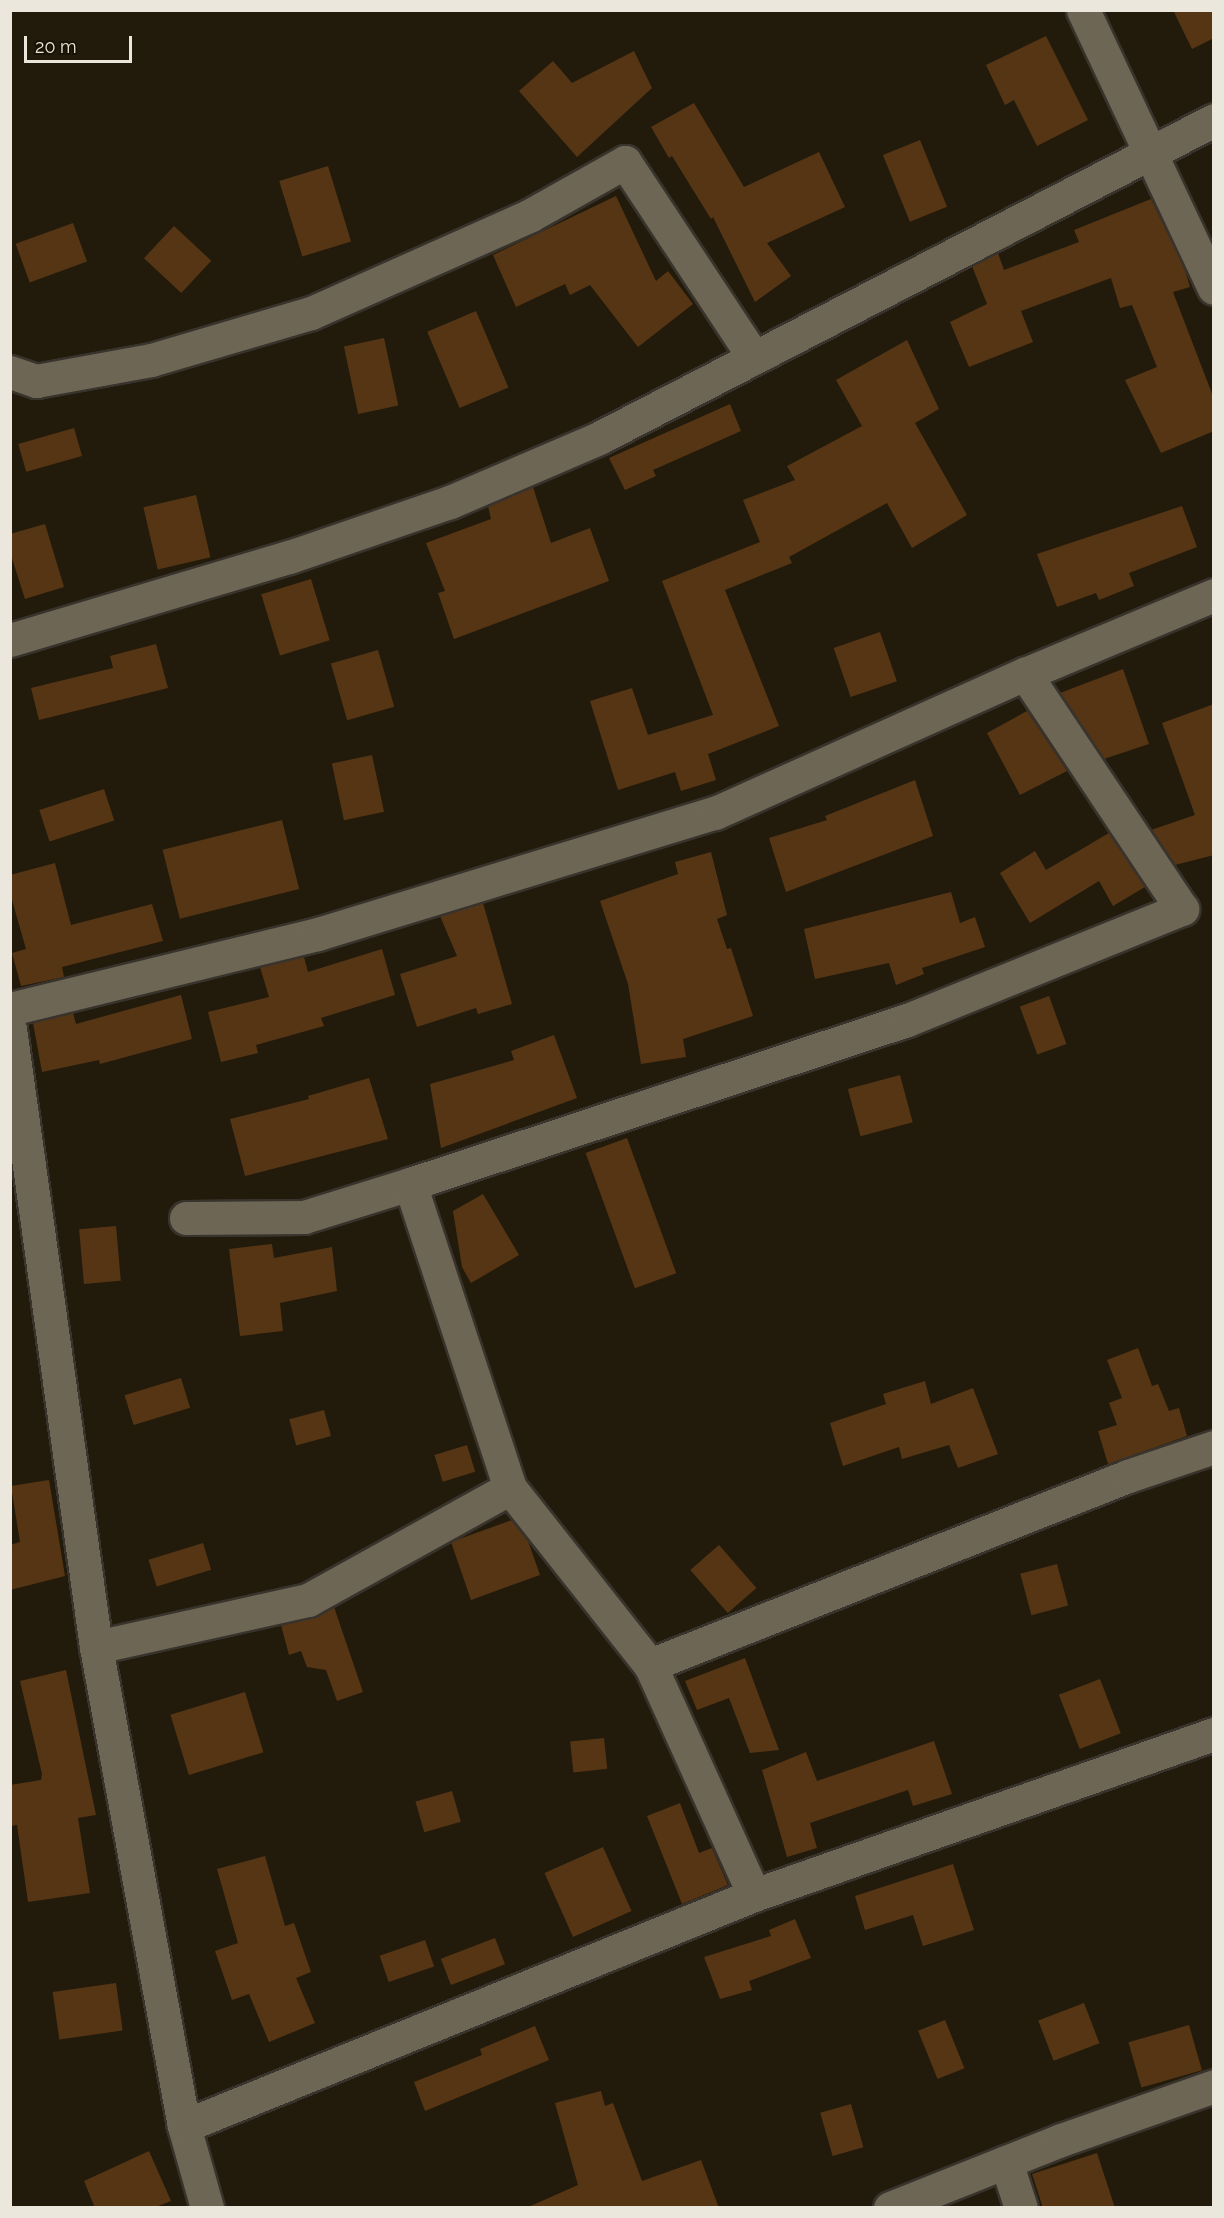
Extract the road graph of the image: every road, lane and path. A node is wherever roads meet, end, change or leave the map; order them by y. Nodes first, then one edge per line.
1 (1083, 10) edge
2 (1214, 120) edge
3 (1149, 152) junction
4 (1214, 288) edge
5 (753, 356) junction
6 (10, 372) edge
7 (1214, 595) edge
8 (10, 640) edge
9 (1025, 674) junction
10 (10, 1009) edge
11 (10, 1029) edge
12 (410, 1184) junction
13 (186, 1218) dead end
14 (1214, 1447) edge
15 (510, 1488) junction
16 (96, 1647) junction
17 (650, 1665) junction
18 (1214, 1734) edge
19 (754, 1895) junction
20 (1214, 2086) edge
21 (184, 2126) junction
22 (1006, 2162) junction
23 (207, 2208) edge
24 (890, 2208) edge
25 (1021, 2208) edge

1 - 3 street
2 - 3 street
3 - 4 street
3 - 5 street
5 - 6 street
5 - 8 street
7 - 9 street
9 - 10 street
9 - 12 street
11 - 16 street
12 - 13 street
12 - 15 street
14 - 17 street
15 - 16 street
15 - 17 street
16 - 21 street
17 - 19 street
18 - 19 street
19 - 21 street
20 - 22 street
21 - 23 street
22 - 24 street
22 - 25 street

